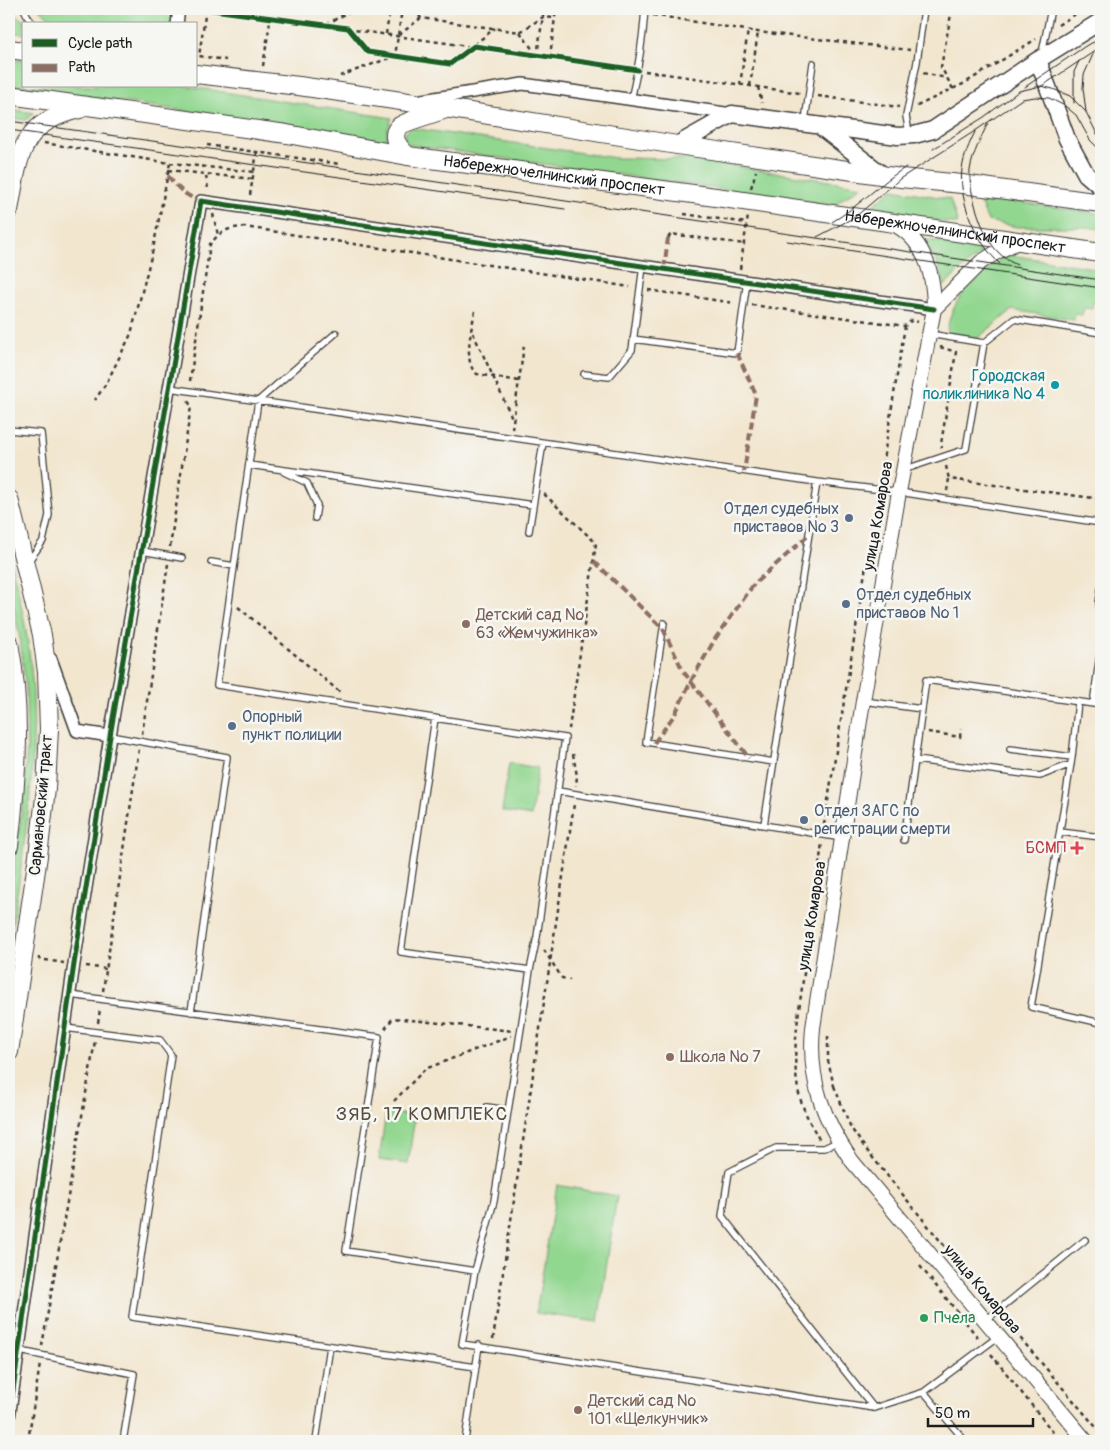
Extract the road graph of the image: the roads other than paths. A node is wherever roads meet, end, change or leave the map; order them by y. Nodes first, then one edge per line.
1 (24, 9) edge
2 (179, 9) edge
3 (924, 9) edge
4 (1051, 9) edge
5 (645, 11) edge
6 (1101, 21) edge
7 (32, 22) edge
8 (177, 22) edge
9 (9, 49) edge
10 (22, 51) edge
11 (1040, 59) junction
12 (813, 63) dead end
13 (198, 74) edge
14 (9, 95) edge
15 (631, 100) junction
16 (408, 102) junction
17 (92, 106) junction
18 (448, 108) junction
19 (732, 114) junction
20 (812, 125) junction
21 (914, 135) junction
22 (677, 145) junction
23 (408, 156) junction
24 (884, 176) junction
25 (1101, 187) edge
26 (1101, 203) edge
27 (9, 210) edge
28 (888, 222) junction
29 (1020, 241) junction
30 (1101, 253) edge
31 (643, 266) junction
32 (743, 281) junction
33 (934, 309) junction
34 (336, 332) dead end
35 (933, 332) junction
36 (1101, 333) edge
37 (633, 339) junction
38 (984, 343) junction
39 (584, 374) dead end
40 (169, 388) junction
41 (258, 401) junction
42 (9, 430) edge
43 (543, 443) junction
44 (249, 465) junction
45 (278, 469) junction
46 (904, 470) junction
47 (817, 482) junction
48 (899, 492) junction
49 (9, 499) edge
50 (534, 504) junction
51 (315, 518) dead end
52 (1101, 523) edge
53 (529, 531) dead end
54 (142, 551) junction
55 (182, 558) dead end
56 (211, 562) dead end
57 (25, 566) junction
58 (234, 566) junction
59 (1101, 589) edge
60 (1101, 615) edge
61 (664, 623) dead end
62 (42, 635) junction
63 (9, 643) edge
64 (1101, 647) edge
65 (863, 701) junction
66 (1078, 702) junction
67 (1093, 704) junction
68 (1101, 705) edge
69 (922, 709) junction
70 (435, 718) junction
71 (110, 736) junction
72 (1010, 750) dead end
73 (915, 760) junction
74 (1072, 761) junction
75 (774, 762) junction
76 (12, 789) edge
77 (558, 792) junction
78 (764, 825) junction
79 (1060, 832) junction
80 (1101, 837) edge
81 (842, 838) junction
82 (904, 840) dead end
83 (9, 846) edge
84 (530, 970) junction
85 (70, 995) junction
86 (191, 1012) junction
87 (1101, 1023) edge
88 (65, 1028) junction
89 (9, 1052) edge
90 (487, 1107) dead end
91 (508, 1110) junction
92 (839, 1141) junction
93 (1085, 1240) dead end
94 (475, 1271) junction
95 (991, 1316) junction
96 (999, 1336) junction
97 (330, 1346) junction
98 (479, 1346) junction
99 (20, 1351) junction
100 (476, 1368) junction
101 (924, 1392) junction
102 (874, 1408) junction
103 (9, 1418) edge
104 (123, 1441) edge
105 (316, 1441) edge
106 (465, 1441) edge
107 (965, 1441) edge
108 (1086, 1441) edge

1 - 7 lane
2 - 8 street
3 - 21 lane
4 - 11 lane
5 - 15 lane
6 - 11 main road
9 - 10 main road
11 - 21 main road
11 - 25 main road
12 - 20 lane
13 - 16 main road
14 - 17 main road, Набережночелнинский проспект
15 - 16 street
15 - 19 street
16 - 18 main road
17 - 23 main road, Набережночелнинский проспект
17 - 27 main road
18 - 22 main road
18 - 23 main road
19 - 20 main road
19 - 22 main road
20 - 21 main road
20 - 24 main road
22 - 24 main road
23 - 28 main road, Набережночелнинский проспект
24 - 26 main road
28 - 29 main road, Набережночелнинский проспект
28 - 33 street, улица Комарова
29 - 30 main road, Набережночелнинский проспект
29 - 33 street
31 - 32 street
31 - 37 lane
31 - 40 street
32 - 33 street
32 - 37 lane
33 - 35 street, улица Комарова
34 - 41 lane
35 - 38 lane
35 - 46 street, улица Комарова
36 - 38 lane
37 - 39 lane
38 - 46 lane
40 - 41 lane
40 - 54 street
41 - 43 lane
41 - 44 lane
42 - 57 lane
43 - 47 lane
43 - 50 lane
44 - 45 lane
44 - 58 lane
45 - 50 lane
45 - 51 lane
46 - 48 street, улица Комарова
47 - 48 lane
47 - 75 lane
48 - 52 lane
48 - 65 street, улица Комарова
49 - 57 main road, Сармановский тракт
50 - 53 lane
54 - 55 lane
54 - 71 street
56 - 58 lane
57 - 62 main road, Сармановский тракт
58 - 70 lane
59 - 60 lane
61 - 75 lane
62 - 71 street
62 - 89 main road, Сармановский тракт
63 - 76 main road, Сармановский тракт
64 - 67 lane
65 - 69 lane
65 - 81 street, улица Комарова
66 - 67 lane
66 - 69 lane
66 - 74 lane
67 - 68 lane
69 - 73 lane
70 - 77 lane
70 - 84 lane
71 - 85 street
71 - 86 lane
72 - 74 lane
73 - 74 lane
73 - 82 lane
74 - 79 lane
75 - 78 lane
76 - 83 main road, Сармановский тракт
77 - 78 lane
77 - 84 lane
78 - 81 lane
79 - 80 lane
79 - 87 lane
81 - 92 street, улица Комарова
84 - 91 lane
85 - 86 lane
85 - 88 street
86 - 94 lane
88 - 97 lane
88 - 99 street
90 - 91 lane
91 - 94 lane
92 - 95 street, улица Комарова
92 - 102 lane
93 - 95 lane
94 - 98 lane
95 - 96 street, улица Комарова
96 - 101 lane
96 - 108 street, улица Комарова
97 - 100 lane
97 - 105 lane
98 - 100 lane
98 - 102 lane
99 - 103 street
99 - 104 lane
100 - 106 lane
101 - 102 lane
101 - 107 lane

